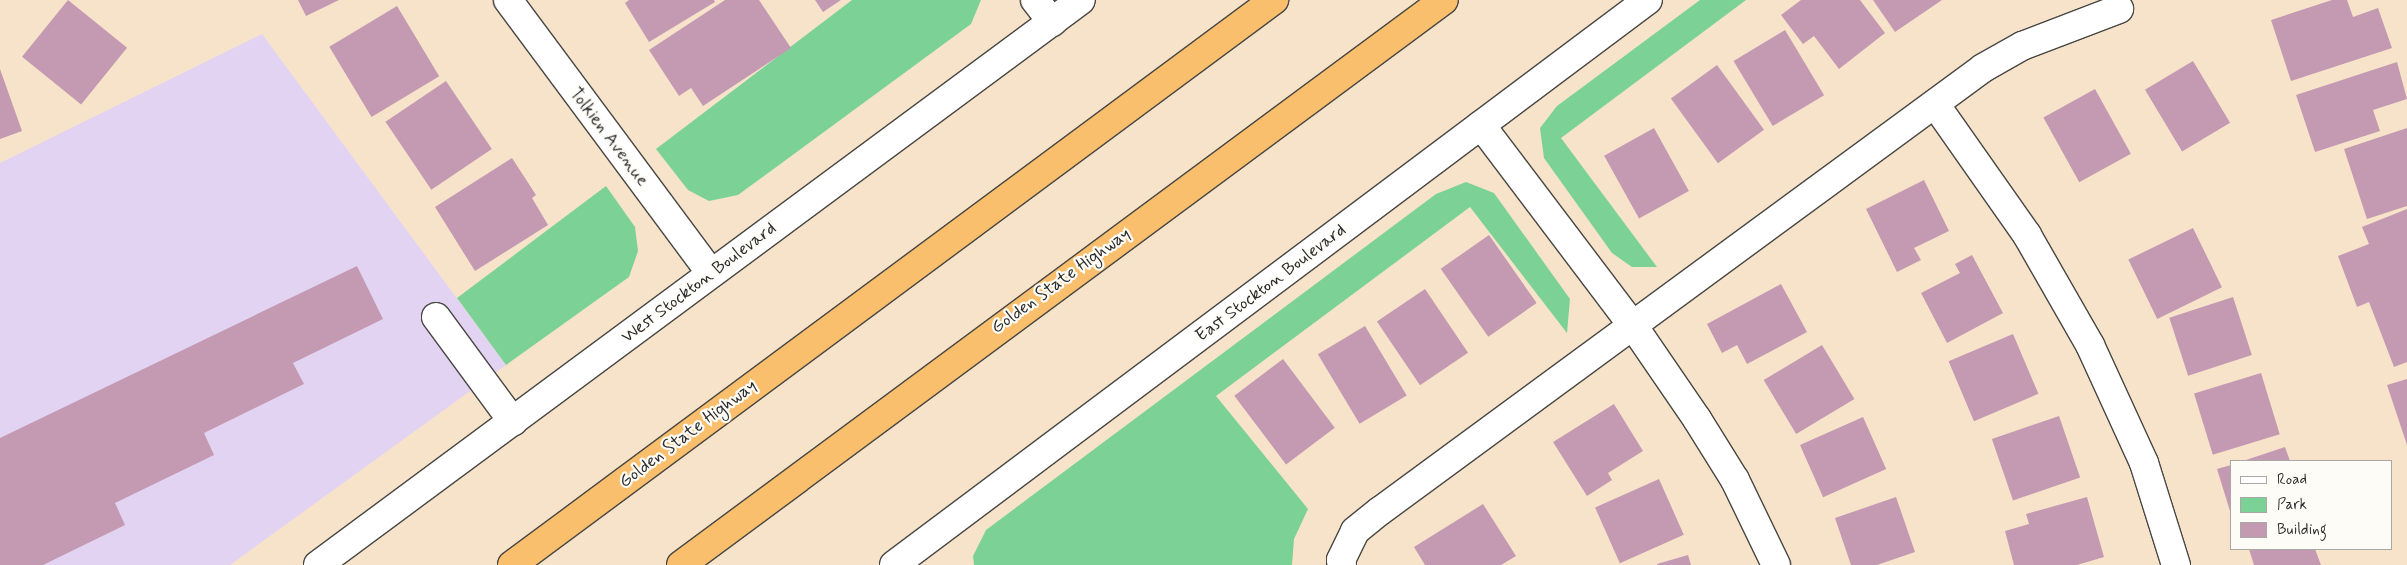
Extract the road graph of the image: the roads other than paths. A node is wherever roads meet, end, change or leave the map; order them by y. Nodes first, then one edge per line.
1 (508, 0) edge
2 (1035, 0) edge
3 (1081, 0) edge
4 (1274, 0) edge
5 (1444, 0) edge
6 (1648, 0) edge
7 (2119, 9) dead end
8 (1052, 22) junction
9 (1935, 104) junction
10 (1481, 125) junction
11 (711, 273) junction
12 (436, 317) dead end
13 (1634, 327) junction
14 (513, 422) junction
15 (900, 563) edge
16 (318, 565) edge
17 (512, 565) edge
18 (681, 565) edge
19 (1342, 565) edge
20 (1776, 565) edge
21 (2176, 565) edge

1 - 11 street, Tolkien Avenue
2 - 8 street
3 - 8 street, West Stockton Boulevard
4 - 17 highway, Golden State Highway
5 - 18 highway, Golden State Highway
6 - 10 street, East Stockton Boulevard
7 - 9 street
8 - 11 street, West Stockton Boulevard
9 - 13 street
9 - 21 street
10 - 13 street
10 - 15 street, East Stockton Boulevard
11 - 14 street, West Stockton Boulevard
12 - 14 street
13 - 19 street
13 - 20 street
14 - 16 street, West Stockton Boulevard

